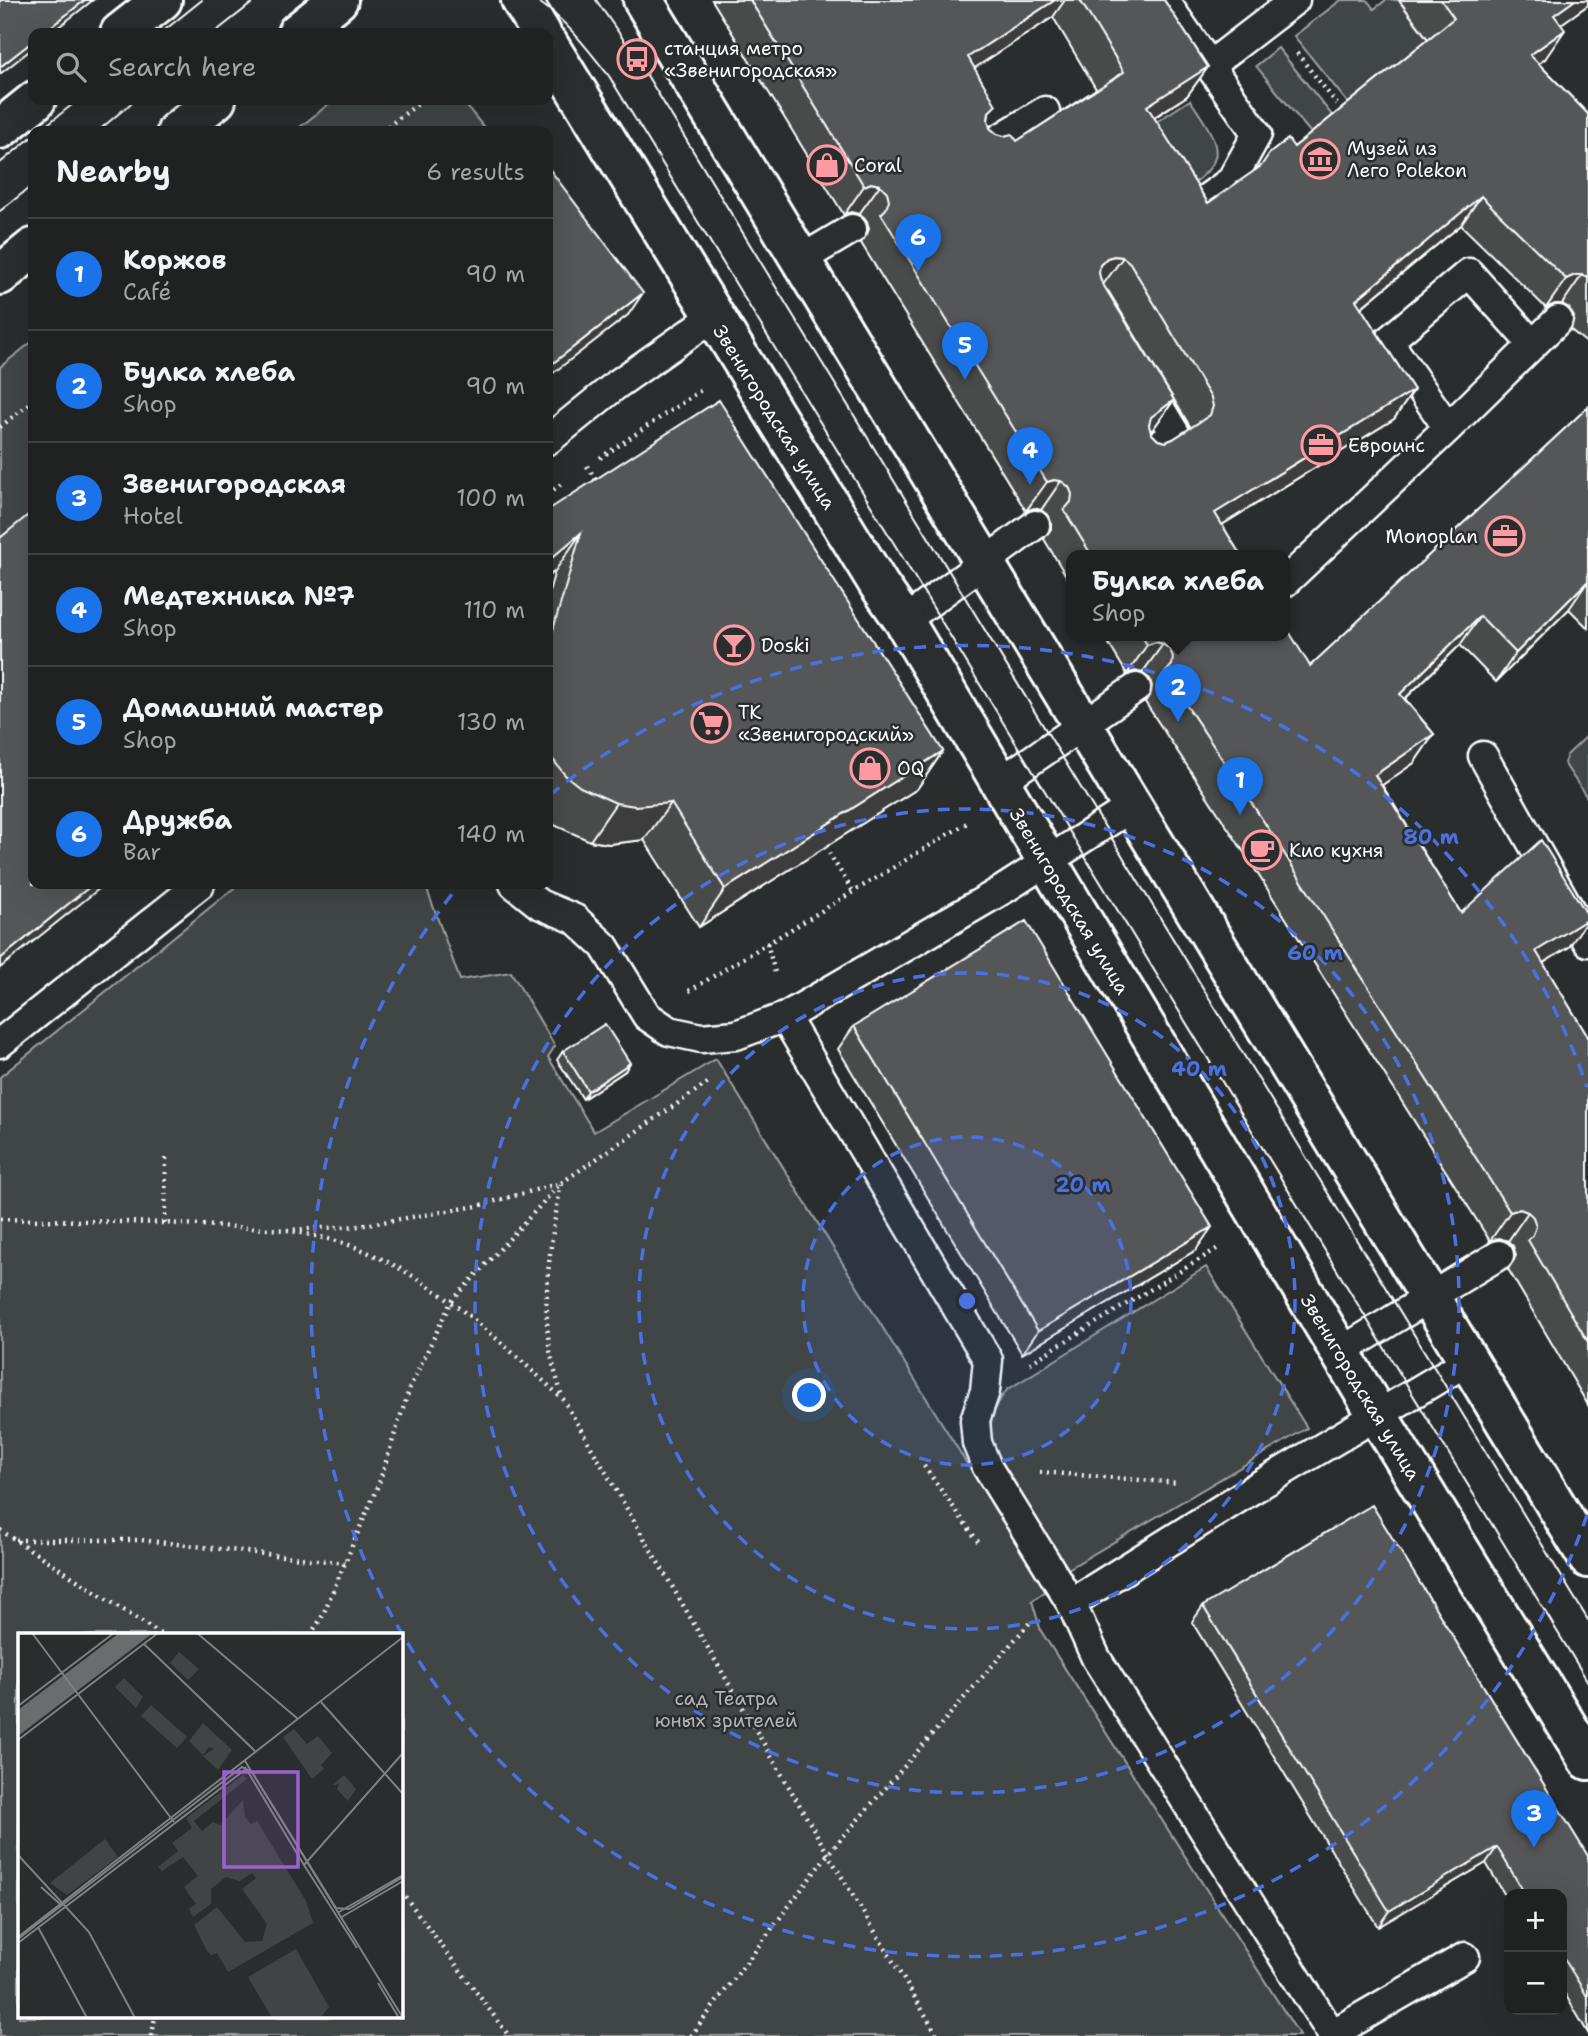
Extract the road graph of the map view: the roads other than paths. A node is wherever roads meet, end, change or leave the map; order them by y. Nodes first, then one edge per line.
1 (162, 0) edge
2 (338, 0) edge
3 (521, 0) edge
4 (643, 0) edge
5 (1164, 0) edge
6 (1295, 0) edge
7 (126, 28) edge
8 (303, 28) edge
9 (538, 28) edge
10 (553, 52) edge
11 (1209, 66) junction
12 (30, 105) edge
13 (210, 105) edge
14 (1045, 111) dead end
15 (183, 126) edge
16 (0, 129) edge
17 (984, 148) edge
18 (1206, 199) edge
19 (852, 229) dead end
20 (28, 252) edge
21 (800, 260) junction
22 (0, 275) edge
23 (714, 316) junction
24 (1558, 320) edge
25 (1532, 345) junction
26 (1129, 357) edge
27 (1448, 428) junction
28 (553, 436) edge
29 (1145, 454) edge
30 (1035, 525) dead end
31 (983, 562) junction
32 (1290, 577) edge
33 (904, 621) junction
34 (1136, 688) dead end
35 (1082, 725) junction
36 (1483, 756) dead end
37 (1000, 782) junction
38 (1133, 806) junction
39 (1046, 863) junction
40 (194, 889) edge
41 (520, 889) edge
42 (1588, 942) edge
43 (785, 1017) junction
44 (0, 1043) edge
45 (1499, 1255) dead end
46 (1429, 1298) junction
47 (1340, 1352) junction
48 (1468, 1361) junction
49 (1378, 1416) junction
50 (1588, 1558) edge
51 (1071, 1603) junction
52 (1588, 1760) edge
53 (1465, 1957) dead end
54 (1332, 2035) edge

1 - 7 main road
2 - 8 main road
3 - 9 main road
4 - 21 main road
5 - 11 lane
6 - 11 lane
10 - 23 main road, Звенигородская улица
11 - 18 lane
12 - 16 main road
13 - 15 main road
14 - 17 lane
19 - 21 lane
20 - 22 main road
21 - 31 main road
23 - 28 lane
23 - 33 main road, Звенигородская улица
24 - 25 lane
25 - 27 lane
25 - 27 lane
26 - 29 lane
27 - 32 lane
30 - 31 lane
31 - 33 lane
31 - 35 main road
33 - 37 main road, Звенигородская улица
34 - 35 lane
35 - 37 lane
35 - 38 main road
36 - 42 lane
37 - 39 main road, Звенигородская улица
38 - 39 lane
38 - 46 main road
39 - 43 lane
39 - 47 main road, Звенигородская улица
40 - 44 lane
41 - 43 lane
43 - 51 lane
45 - 46 lane
46 - 47 lane
46 - 48 main road
47 - 49 main road, Звенигородская улица
48 - 49 lane
48 - 50 main road
49 - 51 lane
49 - 52 main road, Звенигородская улица
51 - 54 lane
53 - 54 lane

